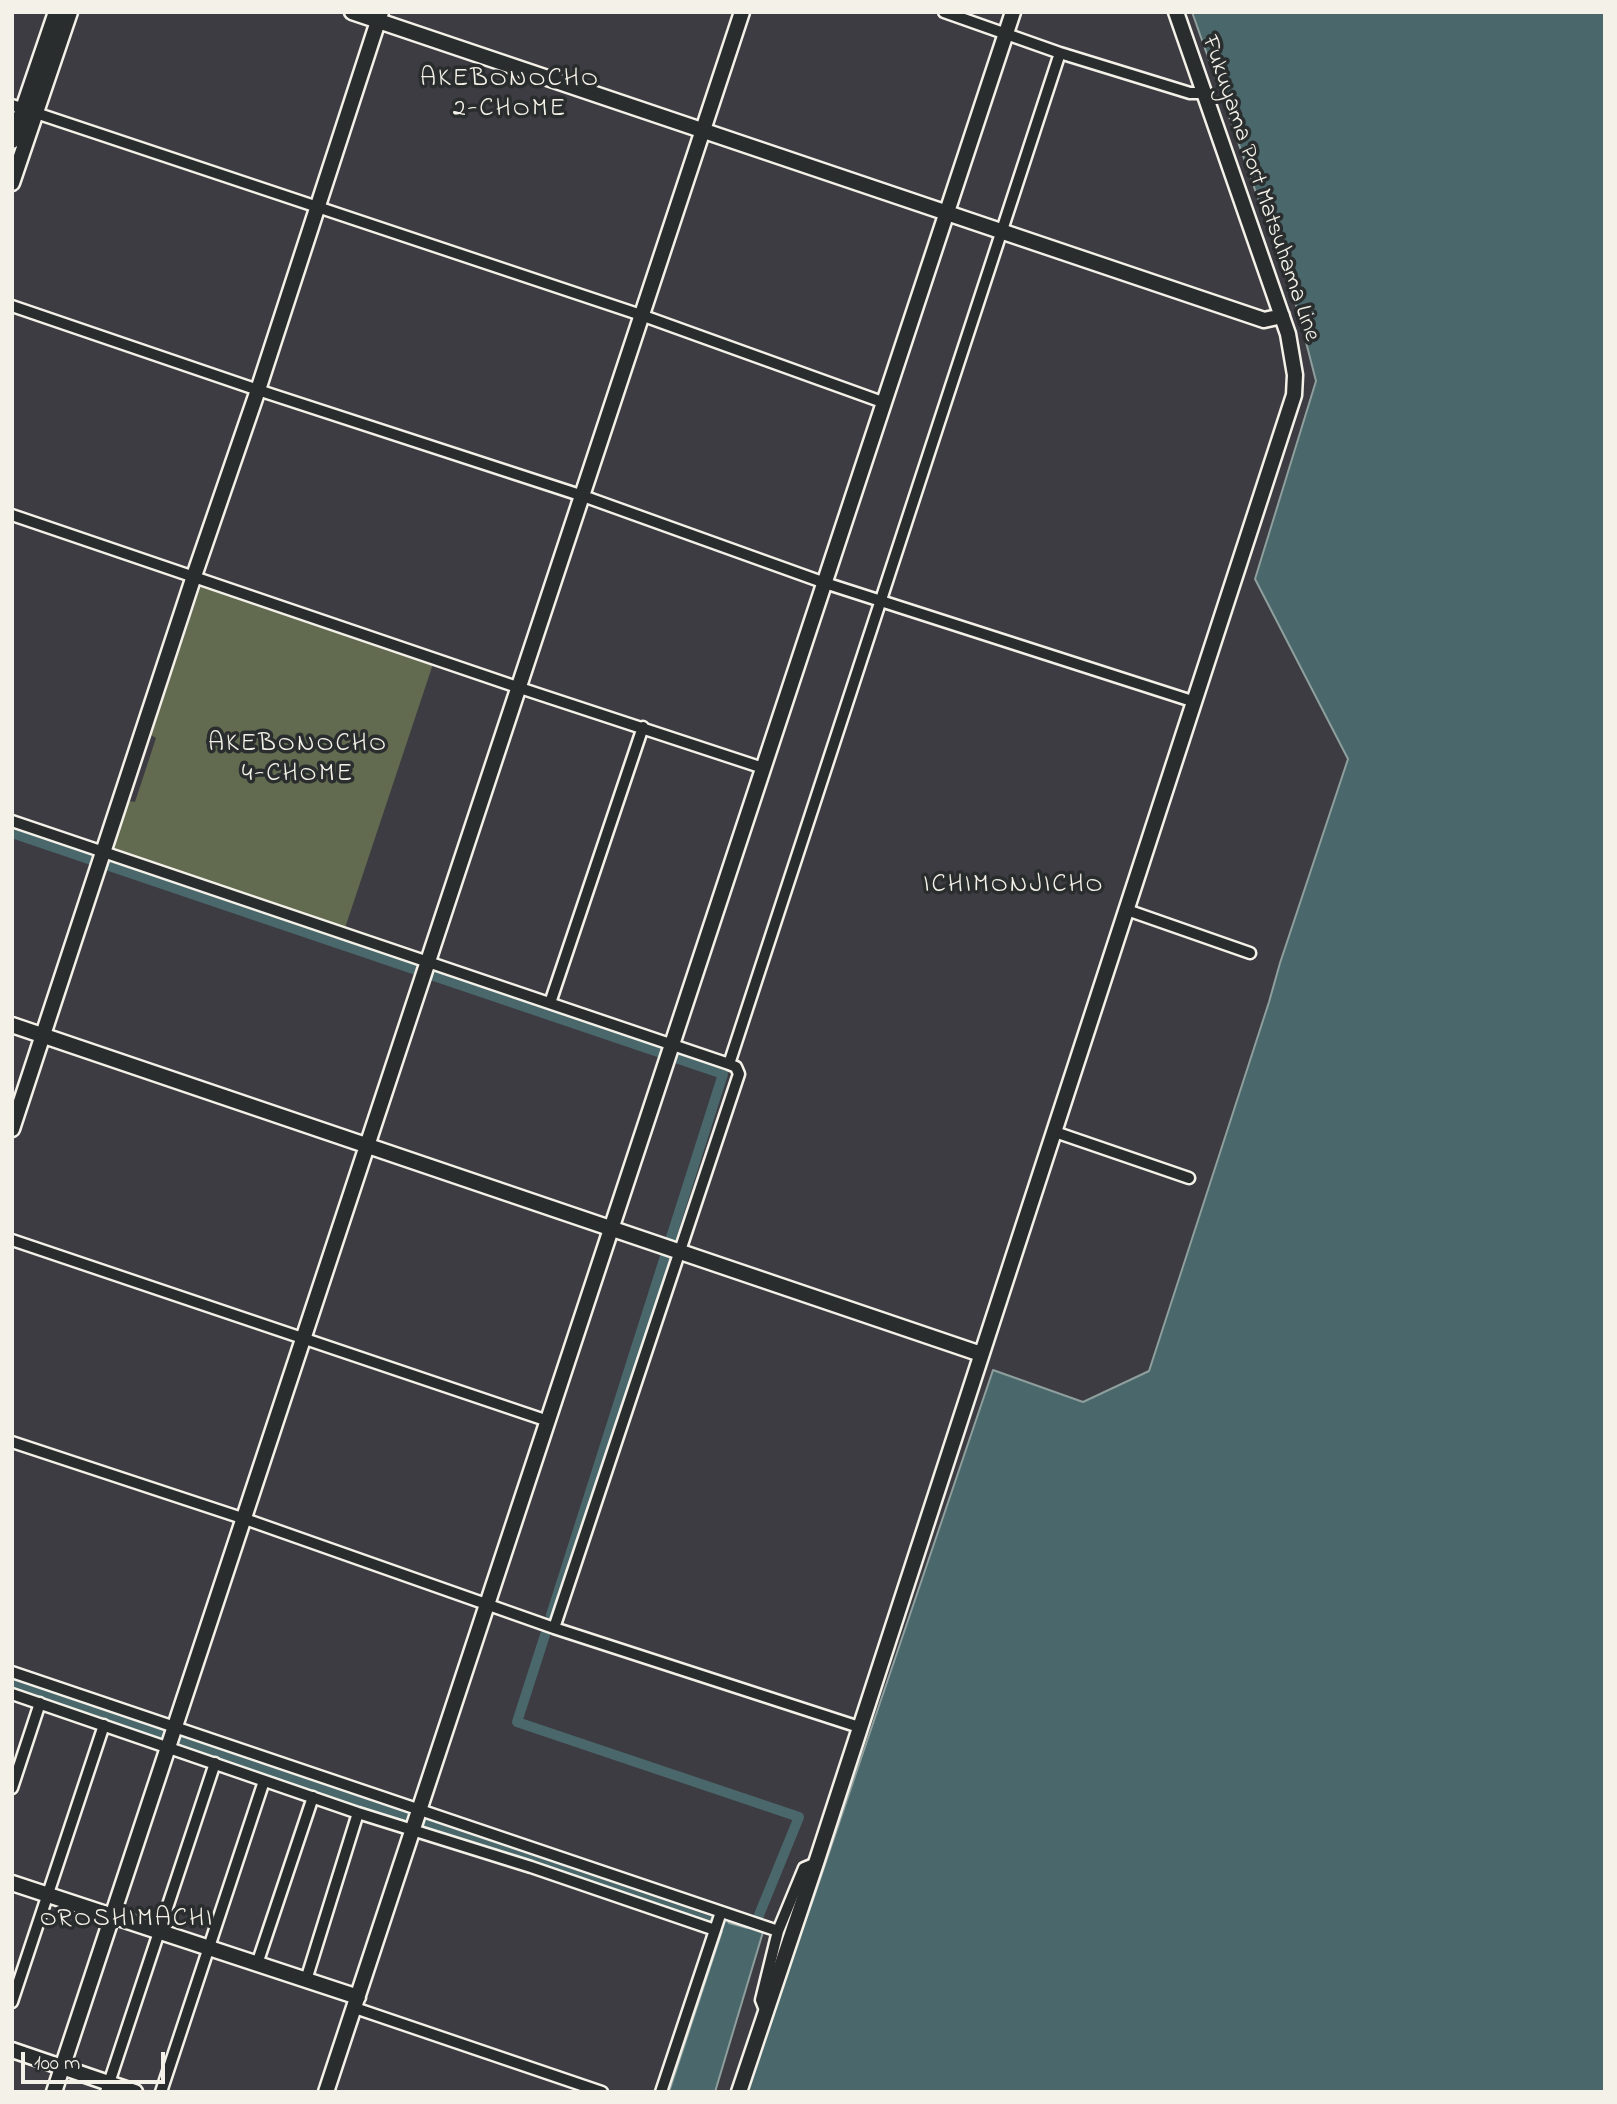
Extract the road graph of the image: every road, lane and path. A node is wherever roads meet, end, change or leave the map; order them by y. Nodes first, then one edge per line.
1 (56, 12) edge
2 (70, 12) edge
3 (352, 12) edge
4 (742, 12) edge
5 (944, 12) edge
6 (1013, 12) edge
7 (1176, 12) edge
8 (379, 17) edge
9 (1005, 34) junction
10 (1060, 53) junction
11 (1204, 93) junction
12 (24, 109) edge
13 (703, 131) junction
14 (12, 141) edge
15 (12, 183) edge
16 (317, 206) junction
17 (948, 213) junction
18 (1002, 232) junction
19 (12, 306) edge
20 (641, 315) junction
21 (1282, 316) junction
22 (258, 390) junction
23 (885, 402) junction
24 (583, 496) junction
25 (12, 515) edge
26 (194, 576) junction
27 (825, 583) junction
28 (881, 601) junction
29 (520, 688) junction
30 (1195, 702) junction
31 (643, 727) junction
32 (763, 768) junction
33 (12, 821) edge
34 (101, 859) junction
35 (1127, 910) junction
36 (1250, 953) dead end
37 (425, 969) junction
38 (550, 1003) junction
39 (12, 1025) edge
40 (43, 1035) junction
41 (668, 1052) junction
42 (729, 1064) junction
43 (12, 1129) edge
44 (1055, 1132) junction
45 (366, 1145) junction
46 (1189, 1178) dead end
47 (611, 1229) junction
48 (12, 1240) edge
49 (677, 1250) junction
50 (303, 1337) junction
51 (981, 1354) junction
52 (548, 1421) junction
53 (12, 1442) edge
54 (245, 1519) junction
55 (486, 1603) junction
56 (554, 1628) junction
57 (12, 1671) edge
58 (12, 1694) edge
59 (40, 1703) junction
60 (104, 1725) junction
61 (859, 1727) junction
62 (170, 1736) junction
63 (215, 1763) junction
64 (264, 1781) junction
65 (12, 1788) edge
66 (313, 1797) junction
67 (358, 1813) junction
68 (415, 1819) junction
69 (816, 1863) junction
70 (12, 1883) edge
71 (47, 1894) junction
72 (113, 1916) junction
73 (718, 1922) junction
74 (778, 1931) junction
75 (160, 1933) junction
76 (209, 1949) junction
77 (257, 1964) junction
78 (306, 1980) junction
79 (12, 2002) edge
80 (356, 2002) junction
81 (765, 2010) junction
82 (12, 2050) edge
83 (62, 2066) junction
84 (108, 2087) edge
85 (54, 2092) edge
86 (135, 2092) edge
87 (161, 2092) edge
88 (326, 2092) edge
89 (602, 2092) edge
90 (661, 2092) edge
91 (739, 2092) edge

1 - 12 street
2 - 12 street
3 - 8 street
4 - 13 street
5 - 9 street
6 - 9 street
7 - 11 street, Fukuyama Port Matsuhama Line
8 - 13 street
8 - 16 street
9 - 10 street
9 - 17 street
10 - 11 street
10 - 18 street
11 - 21 street, Fukuyama Port Matsuhama Line
12 - 14 street
12 - 15 street
12 - 16 street
13 - 17 street
13 - 20 street
16 - 20 street
16 - 22 street
17 - 18 street
17 - 23 street
18 - 21 street
18 - 28 street
19 - 22 street
20 - 23 street
20 - 24 street
21 - 30 street, Fukuyama Port Matsuhama Line
22 - 24 street
22 - 26 street
23 - 27 street
24 - 27 street
24 - 29 street
25 - 26 street
26 - 29 street
26 - 34 street
27 - 28 street
27 - 32 street
28 - 30 street
28 - 42 street
29 - 31 street
29 - 37 street
30 - 35 street, Fukuyama Port Matsuhama Line
31 - 32 street
31 - 38 street
32 - 41 street
33 - 34 street
34 - 37 street
34 - 40 street
35 - 36 street
35 - 44 street, Fukuyama Port Matsuhama Line
37 - 38 street
37 - 45 street
38 - 41 street
39 - 40 street
40 - 43 street
40 - 45 street
41 - 42 street
41 - 47 street
42 - 49 street
44 - 46 street
44 - 51 street, Fukuyama Port Matsuhama Line
45 - 47 street
45 - 50 street
47 - 49 street
47 - 52 street
48 - 50 street
49 - 51 street
49 - 56 street
50 - 52 street
50 - 54 street
51 - 61 street, Fukuyama Port Matsuhama Line
52 - 55 street
53 - 54 street
54 - 55 street
54 - 62 street
55 - 56 street
55 - 68 street
56 - 61 street
57 - 62 street
58 - 59 street
59 - 60 street
59 - 65 street
60 - 62 street
60 - 71 street
61 - 69 street, Fukuyama Port Matsuhama Line
62 - 63 street
62 - 68 street
62 - 72 street
63 - 64 street
63 - 75 street
64 - 66 street
64 - 76 street
66 - 67 street
66 - 77 street
67 - 68 street
67 - 78 street
68 - 73 street
68 - 73 street
68 - 80 street
69 - 74 street
69 - 81 street, Fukuyama Port Matsuhama Line
70 - 71 street
71 - 72 street
71 - 79 street
72 - 75 street
72 - 83 street
73 - 74 street
73 - 90 street
74 - 81 street
75 - 76 street
75 - 84 street
76 - 77 street
76 - 87 street
77 - 78 street
78 - 80 street
80 - 88 street
80 - 89 street
81 - 91 street, Fukuyama Port Matsuhama Line
82 - 83 street
83 - 84 street
83 - 85 street
84 - 86 street

